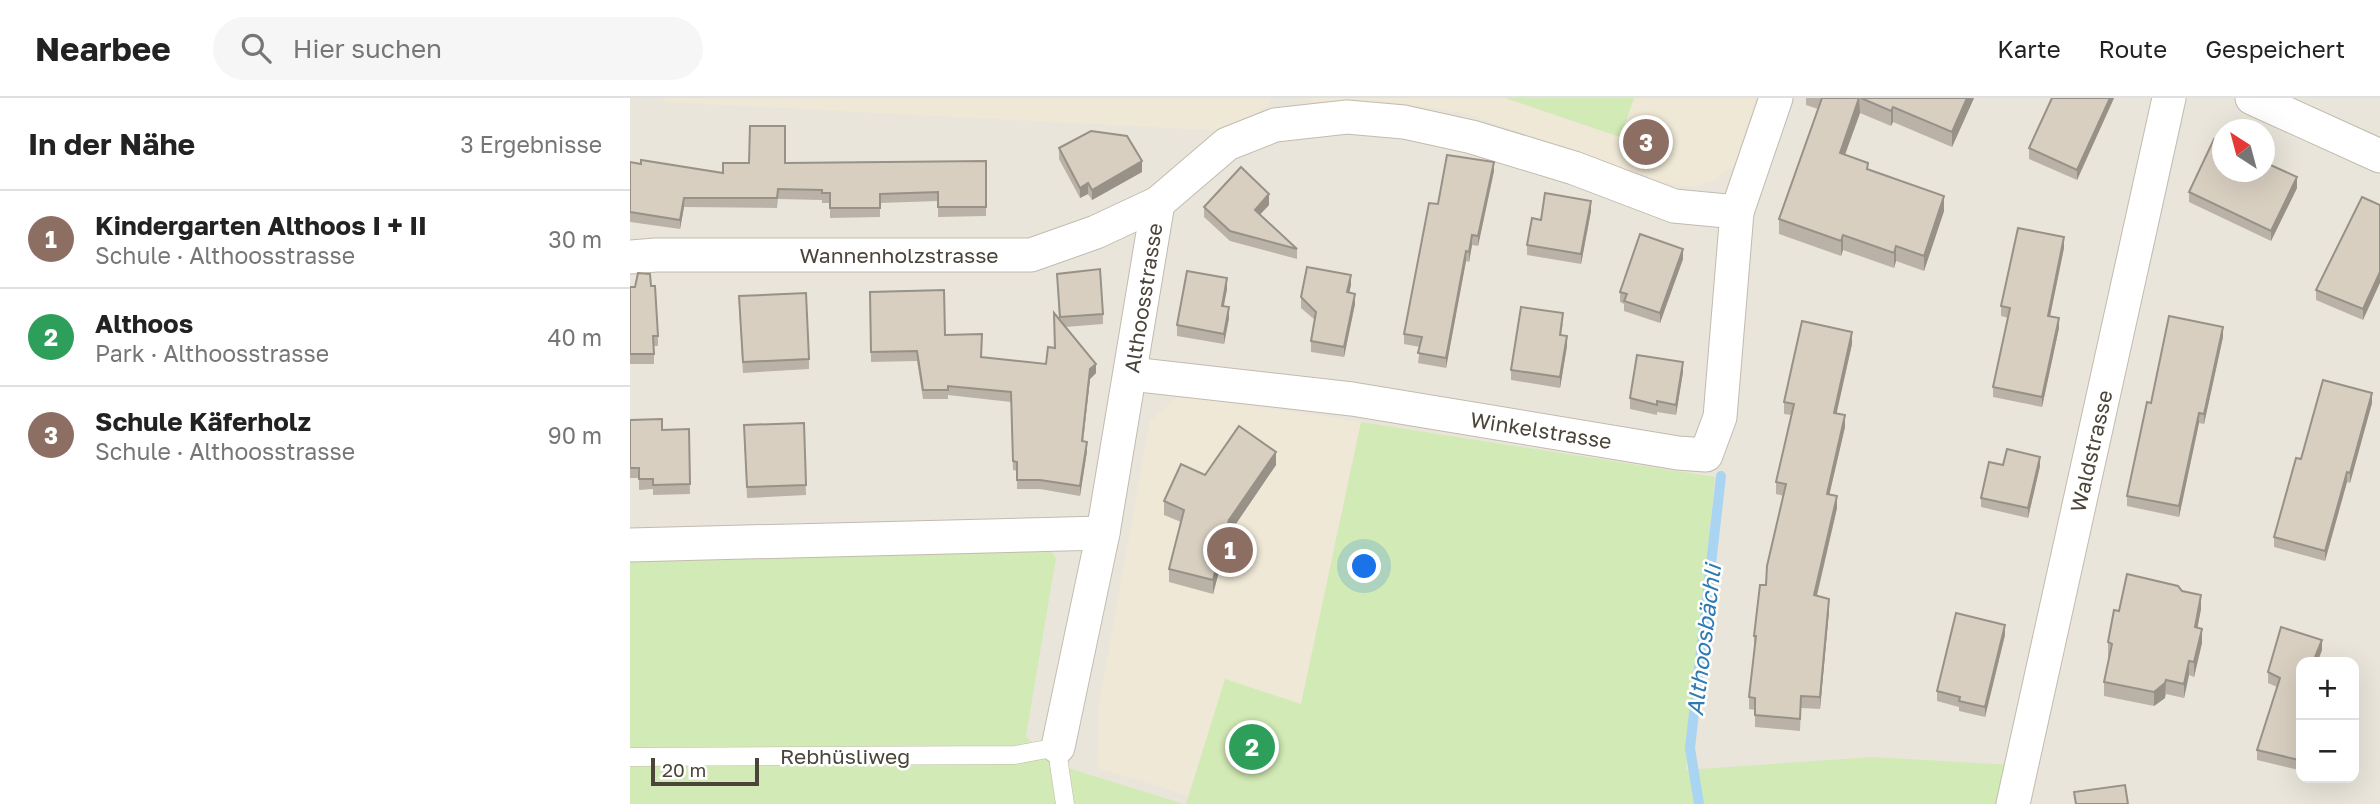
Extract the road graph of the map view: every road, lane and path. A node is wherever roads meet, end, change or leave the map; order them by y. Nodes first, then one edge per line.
1 (1776, 98) edge
2 (2169, 98) edge
3 (2252, 98) edge
4 (2380, 156) edge
5 (1158, 203) junction
6 (1737, 212) junction
7 (630, 257) edge
8 (1131, 374) junction
9 (1103, 533) junction
10 (630, 545) edge
11 (1058, 747) junction
12 (630, 757) edge
13 (1065, 804) edge
14 (2012, 804) edge

1 - 6 street
2 - 14 street, Waldstrasse
3 - 4 street
5 - 6 street, Althoosstrasse
5 - 7 street, Wannenholzstrasse
5 - 8 street, Althoosstrasse
6 - 8 street, Winkelstrasse
8 - 9 street, Althoosstrasse
9 - 10 street
9 - 11 street, Althoosstrasse
11 - 12 lane, Rebhüsliweg
11 - 13 lane

